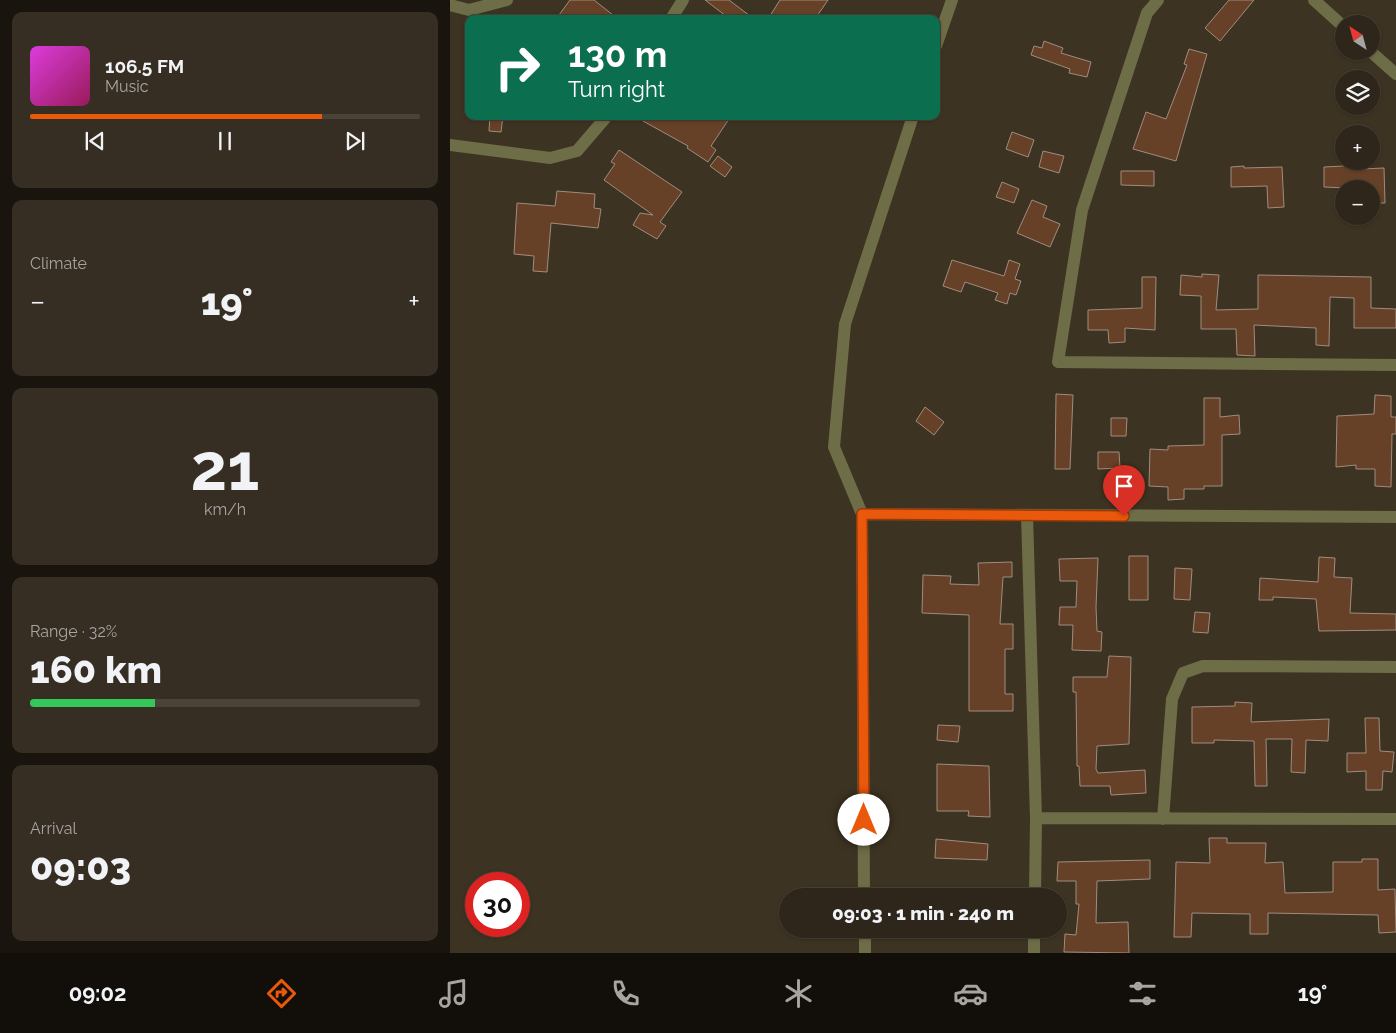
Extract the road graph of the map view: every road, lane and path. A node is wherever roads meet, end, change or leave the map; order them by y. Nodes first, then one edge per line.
1 (507, 0) edge
2 (683, 0) edge
3 (952, 0) edge
4 (1158, 0) edge
5 (1314, 0) edge
6 (450, 5) edge
7 (674, 15) edge
8 (1335, 19) edge
9 (940, 34) edge
10 (1380, 60) edge
11 (1396, 74) edge
12 (604, 120) edge
13 (912, 120) edge
14 (450, 145) edge
15 (1396, 365) edge
16 (862, 514) junction
17 (1027, 515) junction
18 (1396, 517) edge
19 (1396, 667) edge
20 (1036, 818) junction
21 (1163, 819) junction
22 (1396, 819) edge
23 (864, 888) edge
24 (1035, 888) edge
25 (865, 938) edge
26 (1034, 938) edge
27 (865, 953) edge
28 (1034, 953) edge

1 - 6 street
2 - 7 street
3 - 9 street
4 - 15 street
5 - 8 street
10 - 11 street
12 - 14 street
13 - 16 street
16 - 17 street
16 - 23 street
17 - 18 street
17 - 20 street
19 - 21 street
20 - 21 street
20 - 24 street
21 - 22 street
25 - 27 street
26 - 28 street

